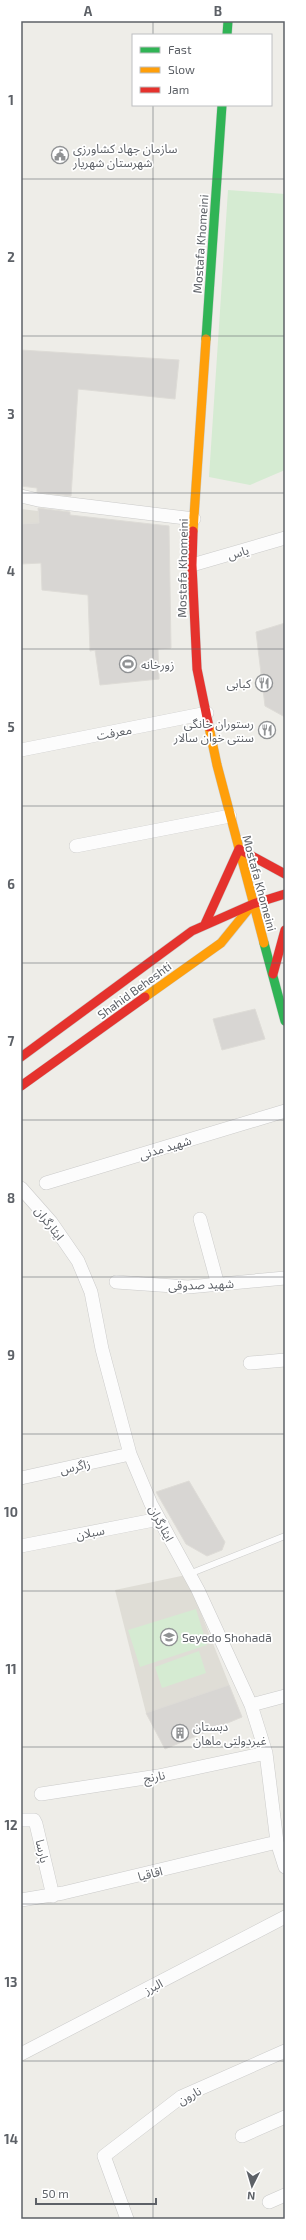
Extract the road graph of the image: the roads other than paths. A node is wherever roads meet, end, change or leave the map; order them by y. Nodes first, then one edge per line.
1 (228, 21) edge
2 (227, 34) edge
3 (222, 106) edge
4 (21, 496) edge
5 (194, 518) junction
6 (285, 538) edge
7 (192, 565) junction
8 (207, 713) junction
9 (21, 750) edge
10 (230, 816) junction
11 (76, 846) dead end
12 (238, 849) junction
13 (285, 874) edge
14 (285, 894) edge
15 (253, 904) junction
16 (205, 924) junction
17 (285, 930) edge
18 (273, 975) junction
19 (285, 1022) edge
20 (21, 1057) edge
21 (21, 1086) edge
22 (285, 1111) edge
23 (46, 1183) dead end
24 (21, 1188) edge
25 (200, 1219) dead end
26 (285, 1278) edge
27 (116, 1282) dead end
28 (218, 1285) junction
29 (285, 1360) edge
30 (250, 1362) dead end
31 (130, 1454) junction
32 (21, 1478) edge
33 (159, 1519) junction
34 (285, 1536) edge
35 (21, 1546) edge
36 (189, 1574) junction
37 (285, 1696) edge
38 (251, 1705) junction
39 (266, 1753) junction
40 (41, 1794) dead end
41 (21, 1820) edge
42 (277, 1842) junction
43 (285, 1868) edge
44 (53, 1896) junction
45 (21, 1900) edge
46 (285, 1917) edge
47 (285, 2051) edge
48 (21, 2054) edge
49 (285, 2117) edge
50 (242, 2136) dead end
51 (285, 2195) edge
52 (269, 2202) dead end
53 (127, 2219) edge

1 - 2 main road
3 - 5 main road, Mostafa Khomeini
4 - 5 street
5 - 7 main road, Mostafa Khomeini
6 - 7 street, یاس
7 - 8 main road, Mostafa Khomeini
8 - 9 street, معرفت
8 - 10 main road, Mostafa Khomeini
10 - 11 street
10 - 12 main road, Mostafa Khomeini
12 - 13 main road
12 - 15 main road, Mostafa Khomeini
12 - 16 main road
14 - 15 main road, Shahid Beheshti
15 - 16 main road, Shahid Beheshti
15 - 18 main road, Mostafa Khomeini
15 - 21 main road, Shahid Beheshti
16 - 20 main road, Shahid Beheshti
17 - 18 main road
18 - 19 main road, Mostafa Khomeini
22 - 23 street, شهید مدنی
24 - 31 street, ایثارگران
25 - 28 street
26 - 28 street, شهید صدوقی
27 - 28 street, شهید صدوقی
29 - 30 street
31 - 32 street, زاگرس
31 - 33 street, ایثارگران
33 - 35 street, سبلان
33 - 36 street, ایثارگران
34 - 36 lane
36 - 38 street, ایثارگران
37 - 38 street
38 - 39 street, ایثارگران
39 - 40 street, نارنج
39 - 42 street, ایثارگران
41 - 44 street, پارسا
42 - 43 street, ایثارگران
42 - 44 street, اقاقیا
44 - 45 street, اقاقیا
46 - 48 street, البرز
47 - 53 street, نارون
49 - 50 street
51 - 52 street

